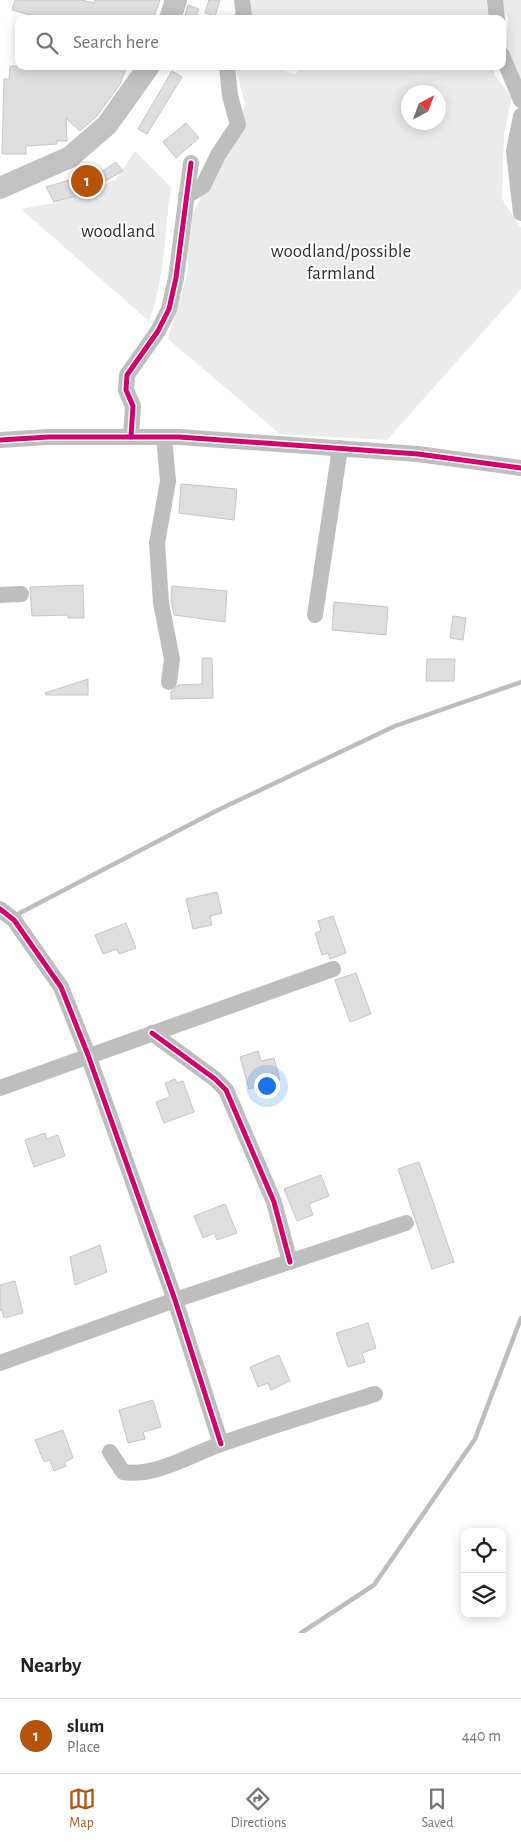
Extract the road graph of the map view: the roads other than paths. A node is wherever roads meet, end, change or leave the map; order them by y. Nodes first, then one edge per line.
1 (176, 0) edge
2 (495, 0) edge
3 (171, 15) edge
4 (497, 15) edge
5 (506, 64) edge
6 (147, 70) edge
7 (227, 70) edge
8 (521, 100) edge
9 (521, 116) edge
10 (191, 163) dead end
11 (0, 188) edge
12 (186, 196) junction
13 (521, 213) edge
14 (131, 437) junction
15 (164, 437) junction
16 (0, 440) edge
17 (340, 448) junction
18 (521, 468) edge
19 (21, 594) dead end
20 (0, 595) edge
21 (315, 615) dead end
22 (169, 682) dead end
23 (0, 909) edge
24 (334, 969) dead end
25 (152, 1033) junction
26 (88, 1055) junction
27 (0, 1088) edge
28 (406, 1223) dead end
29 (290, 1262) junction
30 (175, 1300) junction
31 (0, 1363) edge
32 (375, 1394) dead end
33 (220, 1444) junction
34 (110, 1452) dead end

1 - 3 main road
2 - 4 street
5 - 8 street
6 - 11 main road
7 - 12 street
9 - 13 street
10 - 12 street
12 - 14 street
14 - 15 street
14 - 16 street
15 - 17 street
15 - 22 street
17 - 18 street
17 - 21 street
19 - 20 street
23 - 26 street
24 - 25 street
25 - 26 street
25 - 29 street
26 - 27 street
26 - 30 street
28 - 29 street
29 - 30 street
30 - 31 street
30 - 33 street
32 - 33 street
33 - 34 street

